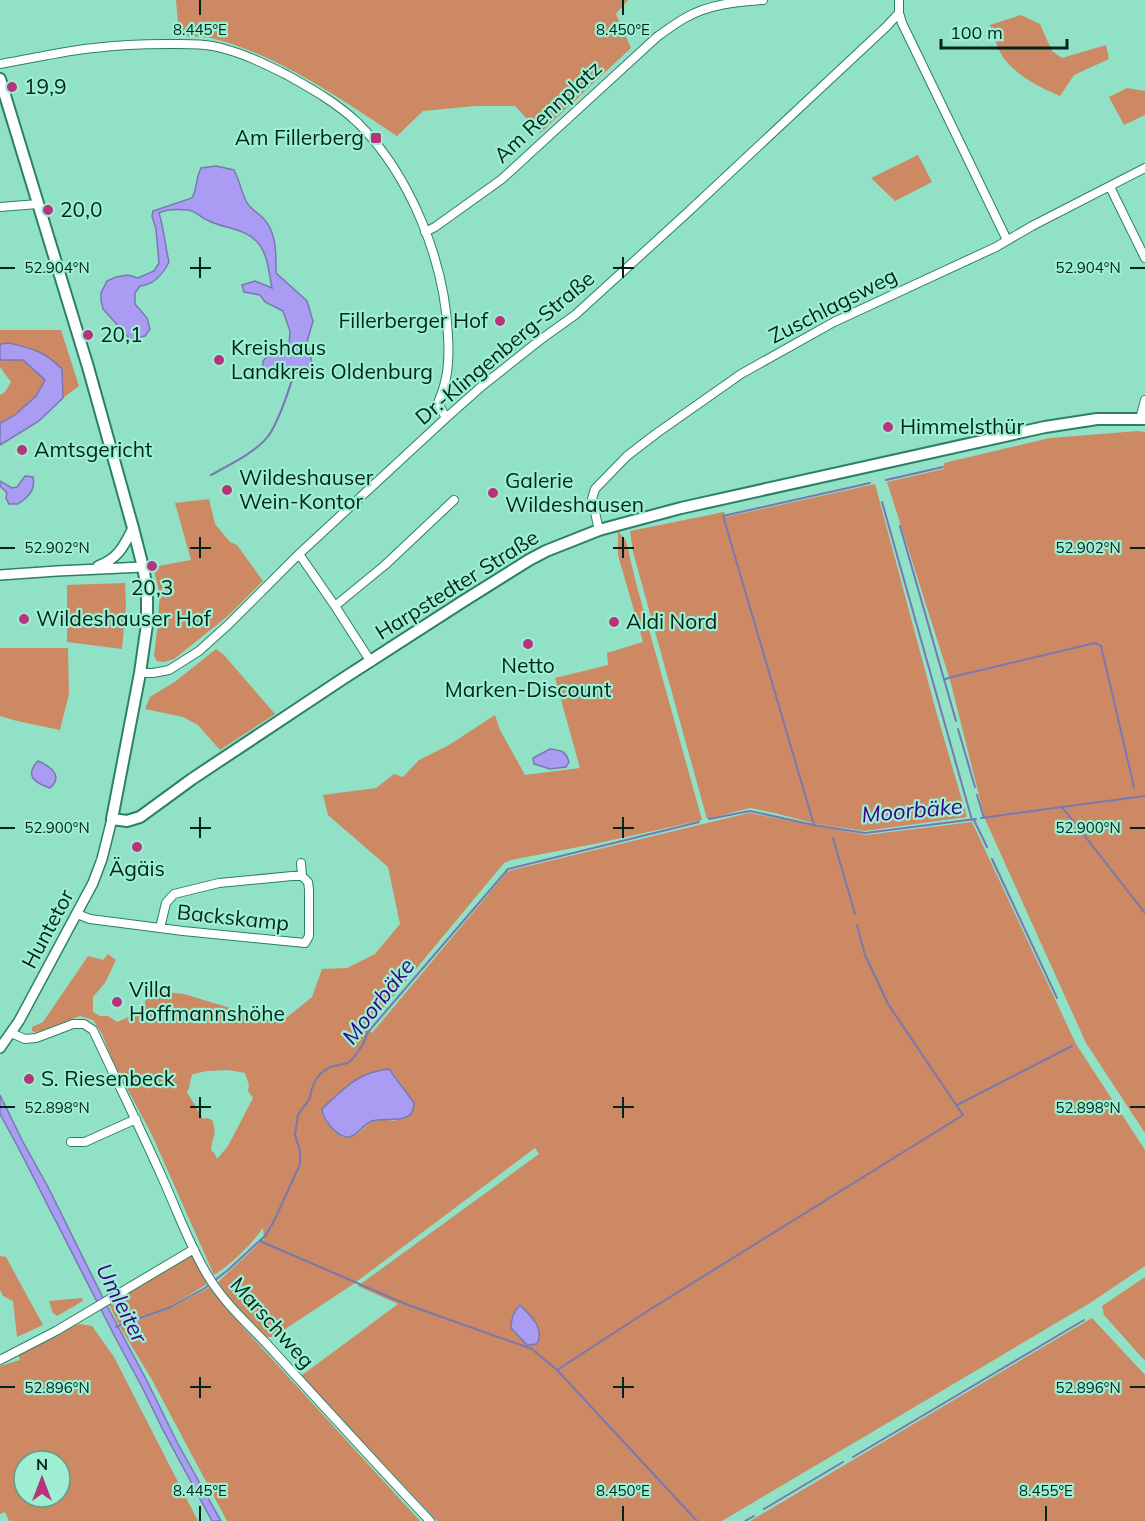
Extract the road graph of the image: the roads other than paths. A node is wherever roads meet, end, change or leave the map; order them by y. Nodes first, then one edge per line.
1 (763, 0) edge
2 (899, 0) edge
3 (899, 13) junction
4 (0, 64) edge
5 (0, 79) edge
6 (1145, 168) edge
7 (1110, 187) junction
8 (38, 204) junction
9 (0, 207) edge
10 (425, 232) junction
11 (1007, 240) junction
12 (1145, 258) edge
13 (1145, 400) edge
14 (446, 418) junction
15 (1142, 419) edge
16 (454, 500) dead end
17 (133, 528) junction
18 (599, 530) junction
19 (299, 554) junction
20 (143, 567) junction
21 (88, 569) junction
22 (0, 575) edge
23 (334, 606) junction
24 (370, 662) junction
25 (140, 673) junction
26 (112, 819) junction
27 (301, 863) dead end
28 (302, 876) junction
29 (77, 914) junction
30 (160, 928) junction
31 (11, 1033) junction
32 (0, 1048) edge
33 (136, 1119) junction
34 (71, 1142) dead end
35 (194, 1248) junction
36 (0, 1360) edge
37 (430, 1521) edge

1 - 10 street, Am Rennplatz
2 - 3 street
3 - 11 street
3 - 14 street, Dr.-Klingenberg-Straße
4 - 10 street
5 - 8 main road
6 - 7 street, Zuschlagsweg
7 - 11 street, Zuschlagsweg
7 - 12 street
8 - 9 street
8 - 17 main road
10 - 14 street
11 - 18 street, Zuschlagsweg
13 - 15 street
14 - 19 street, Dr.-Klingenberg-Straße
15 - 18 main road, Harpstedter Straße
16 - 23 street
17 - 20 main road
17 - 21 street
18 - 24 main road, Harpstedter Straße
19 - 23 street
19 - 25 street, Dr.-Klingenberg-Straße
20 - 21 street
20 - 25 main road
21 - 22 street
23 - 24 street
24 - 26 main road, Harpstedter Straße
25 - 26 main road
26 - 29 street, Huntetor
27 - 28 street, Backskamp
28 - 30 street, Backskamp
28 - 30 street, Backskamp
29 - 30 street, Backskamp
29 - 31 street, Huntetor
31 - 32 street, Huntetor
31 - 33 street, Marschweg
33 - 34 street
33 - 35 street, Marschweg
35 - 36 street
35 - 37 street, Marschweg

